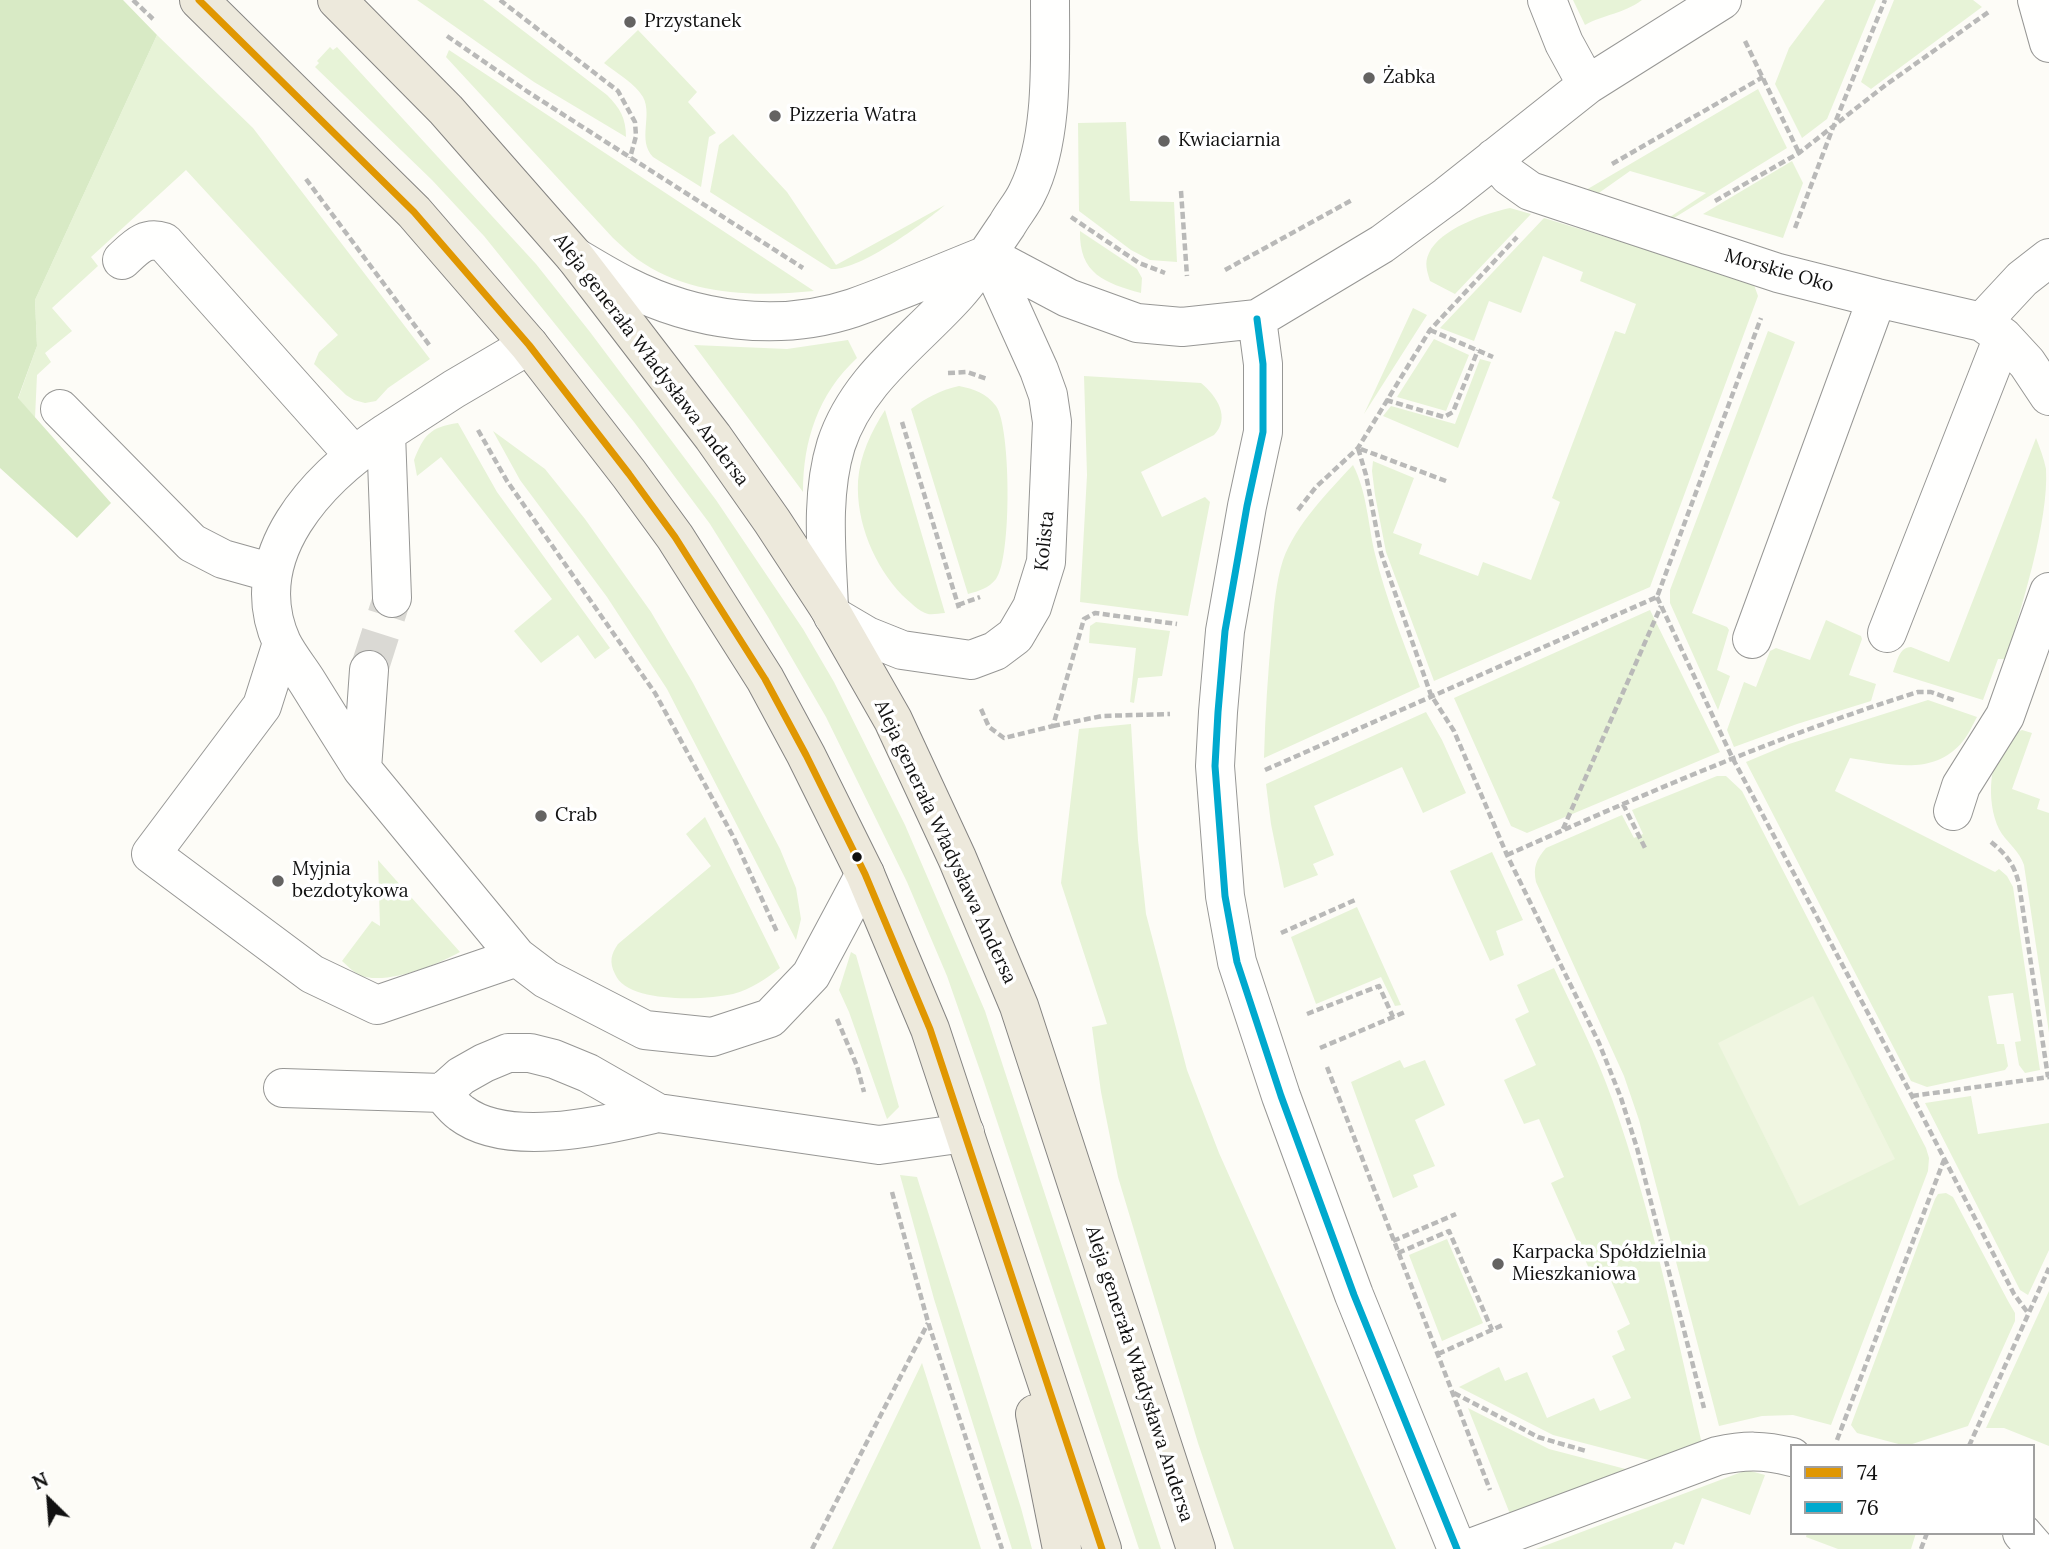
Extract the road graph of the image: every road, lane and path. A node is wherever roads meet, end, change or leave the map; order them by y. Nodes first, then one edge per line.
1 (199, 0) edge
2 (500, 0) edge
3 (1050, 0) edge
4 (1547, 0) edge
5 (1885, 0) edge
6 (1721, 1) edge
7 (2019, 3) edge
8 (349, 11) edge
9 (438, 29) dead end
10 (2049, 43) edge
11 (1763, 76) junction
12 (1587, 85) junction
13 (1832, 130) junction
14 (1799, 153) junction
15 (630, 158) junction
16 (1494, 158) junction
17 (304, 177) dead end
18 (1181, 191) dead end
19 (1355, 199) dead end
20 (1553, 199) junction
21 (1083, 224) dead end
22 (1658, 233) junction
23 (986, 255) junction
24 (575, 257) junction
25 (2049, 258) edge
26 (122, 260) dead end
27 (809, 271) dead end
28 (1216, 273) dead end
29 (1778, 273) junction
30 (1167, 274) dead end
31 (1177, 275) dead end
32 (1196, 276) dead end
33 (1187, 277) junction
34 (1877, 298) junction
35 (1257, 319) junction
36 (1992, 329) junction
37 (1430, 330) junction
38 (529, 345) junction
39 (1478, 350) junction
40 (1493, 357) dead end
41 (944, 375) dead end
42 (993, 385) dead end
43 (454, 389) junction
44 (2049, 396) edge
45 (1386, 400) junction
46 (60, 409) dead end
47 (901, 418) dead end
48 (386, 433) junction
49 (1358, 448) junction
50 (353, 454) junction
51 (1446, 481) dead end
52 (1296, 512) dead end
53 (273, 573) junction
54 (2049, 592) edge
55 (989, 593) dead end
56 (1657, 597) junction
57 (391, 598) tunnel mouth
58 (1661, 606) junction
59 (831, 612) junction
60 (1225, 631) junction
61 (1887, 633) dead end
62 (1752, 639) dead end
63 (282, 643) junction
64 (369, 670) tunnel mouth
65 (1931, 692) dead end
66 (1431, 695) junction
67 (981, 709) dead end
68 (1128, 716) dead end
69 (1053, 726) junction
70 (1732, 757) junction
71 (362, 769) junction
72 (1255, 775) dead end
73 (1623, 804) junction
74 (1953, 811) joint
75 (1563, 830) junction
76 (1645, 848) dead end
77 (1507, 855) junction
78 (865, 874) junction
79 (1355, 900) dead end
80 (1277, 920) dead end
81 (1280, 934) junction
82 (1284, 945) dead end
83 (517, 957) junction
84 (811, 975) junction
85 (1304, 1003) dead end
86 (1405, 1012) dead end
87 (1307, 1014) junction
88 (1393, 1017) junction
89 (1312, 1025) dead end
90 (1316, 1037) dead end
91 (1320, 1048) junction
92 (2049, 1077) edge
93 (283, 1088) dead end
94 (442, 1093) junction
95 (1912, 1096) junction
96 (658, 1113) junction
97 (965, 1133) junction
98 (879, 1145) junction
99 (1944, 1159) junction
100 (1456, 1214) dead end
101 (1393, 1241) junction
102 (1003, 1250) junction
103 (1398, 1253) junction
104 (2049, 1268) edge
105 (2028, 1313) junction
106 (928, 1322) junction
107 (1505, 1324) dead end
108 (1492, 1330) junction
109 (1438, 1354) junction
110 (1453, 1393) junction
111 (1836, 1444) edge
112 (1970, 1444) edge
113 (1717, 1456) junction
114 (1790, 1456) edge
115 (1653, 1479) junction
116 (1507, 1533) junction
117 (2024, 1535) edge
118 (812, 1549) edge
119 (1002, 1549) edge
120 (1062, 1549) edge
121 (1102, 1549) edge
122 (1196, 1549) edge
123 (1457, 1549) edge
124 (1468, 1549) edge
125 (2036, 1549) edge

1 - 38 main road
2 - 15 path
3 - 23 street
4 - 12 street
5 - 13 path
6 - 11 path
6 - 12 street
7 - 10 street
7 - 13 path
8 - 24 main road, Aleja generała Władysława Andersa
9 - 15 path
11 - 14 path
11 - 20 path
12 - 16 street
13 - 14 path
13 - 29 path
14 - 22 path
15 - 27 path
16 - 20 street, Morskie Oko
16 - 35 street
17 - 43 path
18 - 33 path
19 - 28 path
20 - 22 street, Morskie Oko
20 - 37 path
21 - 30 path
22 - 29 street, Morskie Oko
23 - 24 street
23 - 35 street
23 - 59 street
23 - 59 street, Kolista
24 - 59 main road, Aleja generała Władysława Andersa
25 - 36 street
26 - 50 street
29 - 34 street, Morskie Oko
29 - 56 path
31 - 33 path
32 - 33 path
34 - 36 street, Morskie Oko
34 - 62 street
35 - 60 street
36 - 44 street
36 - 61 street
37 - 39 path
37 - 45 path
38 - 43 street
38 - 78 main road
39 - 40 path
39 - 45 path
41 - 42 path
43 - 48 street
43 - 84 path
45 - 49 path
46 - 53 street
47 - 55 path
48 - 50 street
48 - 57 street
49 - 51 path
49 - 52 path
49 - 66 path
50 - 53 street
53 - 63 street
54 - 74 street
56 - 58 path
56 - 66 path
58 - 70 path
58 - 75 path
59 - 122 main road, Aleja generała Władysława Andersa
60 - 69 path
60 - 123 street
63 - 71 street
63 - 83 street
64 - 71 street
65 - 70 path
66 - 72 path
66 - 77 path
67 - 69 path
68 - 69 path
70 - 73 path
70 - 95 path
71 - 83 street
73 - 75 path
73 - 76 path
74 - 92 path
75 - 77 path
77 - 113 path
78 - 84 street
78 - 97 main road
79 - 81 path
80 - 81 path
81 - 82 path
83 - 84 street
84 - 98 path
85 - 87 path
86 - 88 path
87 - 88 path
87 - 89 path
88 - 91 path
90 - 91 path
91 - 101 path
92 - 95 path
93 - 94 street
94 - 96 street
94 - 96 street
95 - 99 path
96 - 98 street
97 - 98 street
97 - 102 main road
98 - 106 path
99 - 105 path
99 - 111 path
100 - 101 path
101 - 103 path
102 - 120 main road
102 - 121 main road
103 - 108 path
103 - 109 path
104 - 105 path
105 - 112 path
106 - 118 path
106 - 119 path
107 - 108 path
108 - 109 path
109 - 110 path
110 - 115 path
110 - 116 path
113 - 114 street
113 - 115 street
115 - 116 street
116 - 124 street
117 - 125 street

